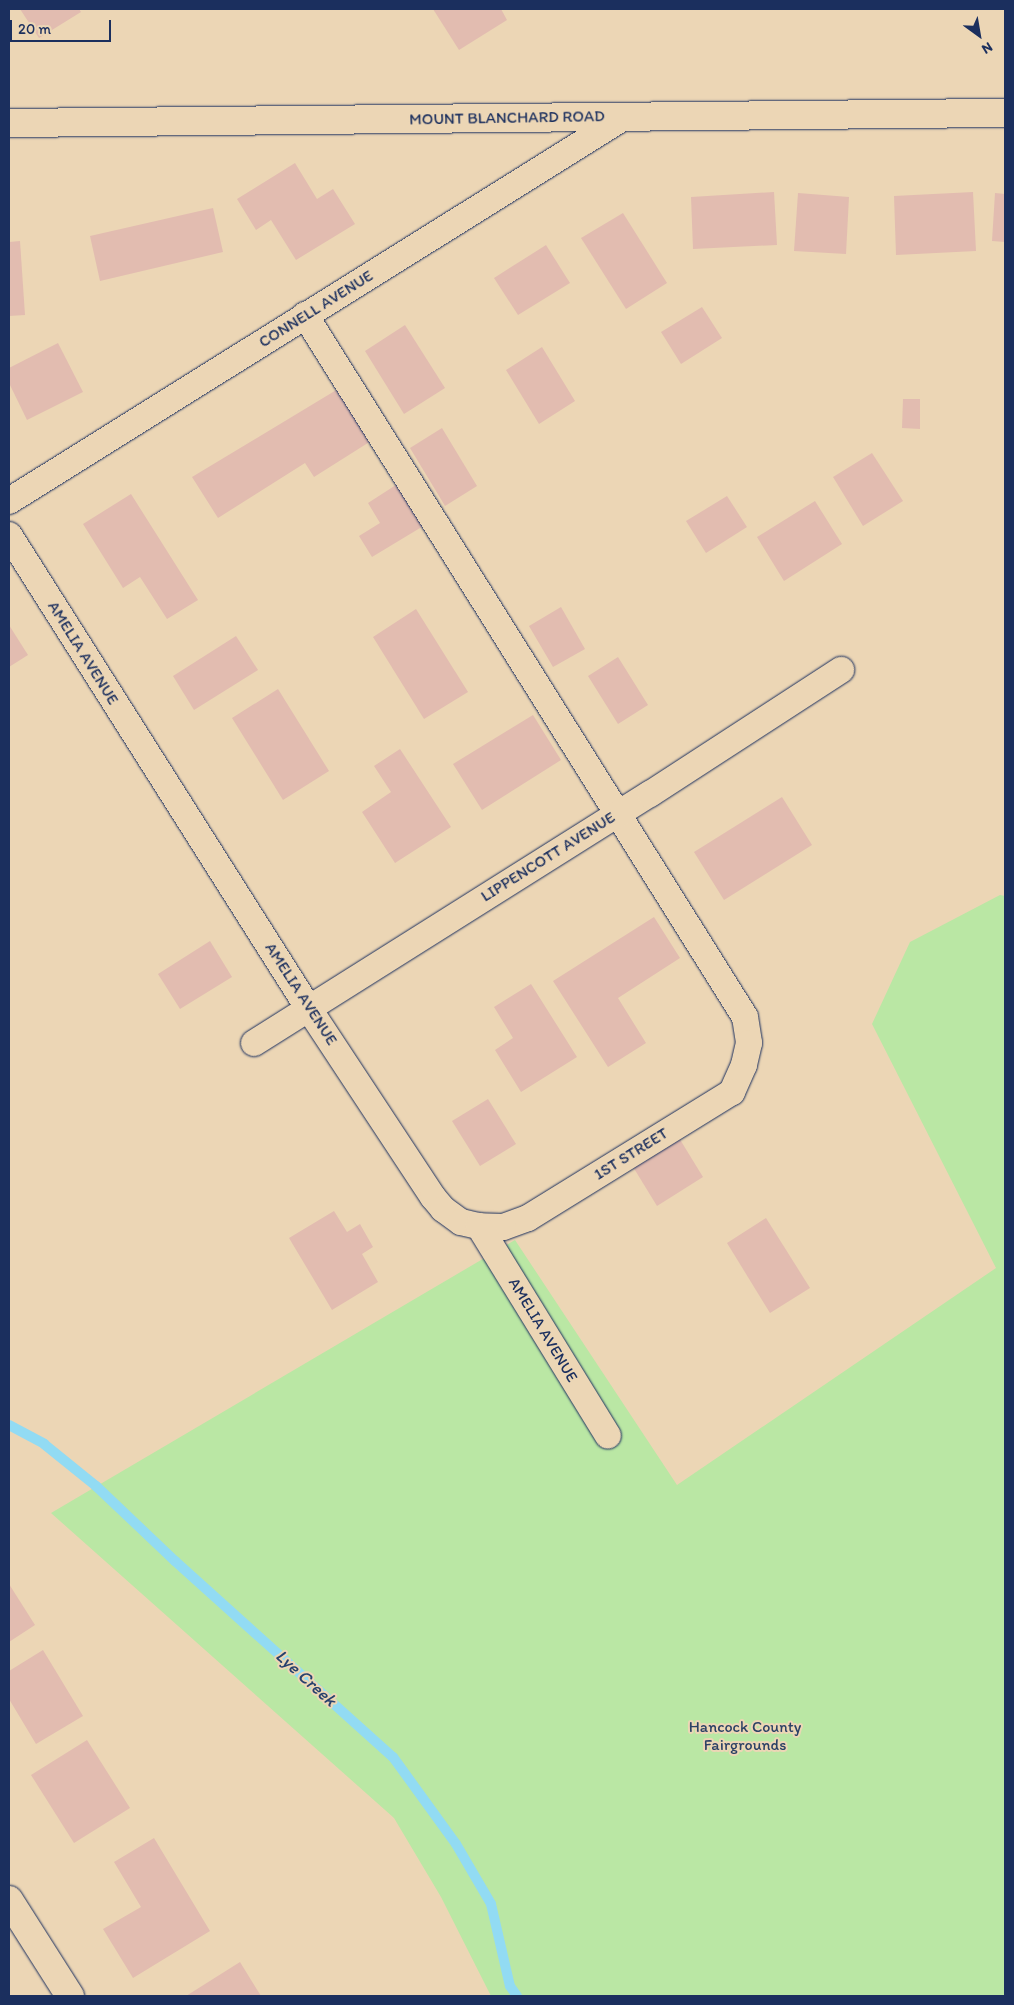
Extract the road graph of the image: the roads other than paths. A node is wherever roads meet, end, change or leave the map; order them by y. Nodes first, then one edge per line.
1 (1005, 113) edge
2 (624, 117) junction
3 (9, 123) edge
4 (305, 316) junction
5 (9, 501) edge
6 (9, 535) edge
7 (841, 670) dead end
8 (617, 814) junction
9 (309, 1009) junction
10 (254, 1043) dead end
11 (479, 1226) junction
12 (608, 1436) dead end
13 (9, 1900) edge
14 (70, 1996) edge

1 - 2 main road, MOUNT BLANCHARD ROAD
2 - 3 main road, MOUNT BLANCHARD ROAD
2 - 4 street, CONNELL AVENUE
4 - 5 street, CONNELL AVENUE
4 - 8 street
6 - 9 street, AMELIA AVENUE
7 - 8 street, LIPPENCOTT AVENUE
8 - 9 street, LIPPENCOTT AVENUE
8 - 11 street, 1ST STREET
9 - 10 street, LIPPENCOTT AVENUE
9 - 11 street, AMELIA AVENUE
11 - 12 street, AMELIA AVENUE
13 - 14 main road

